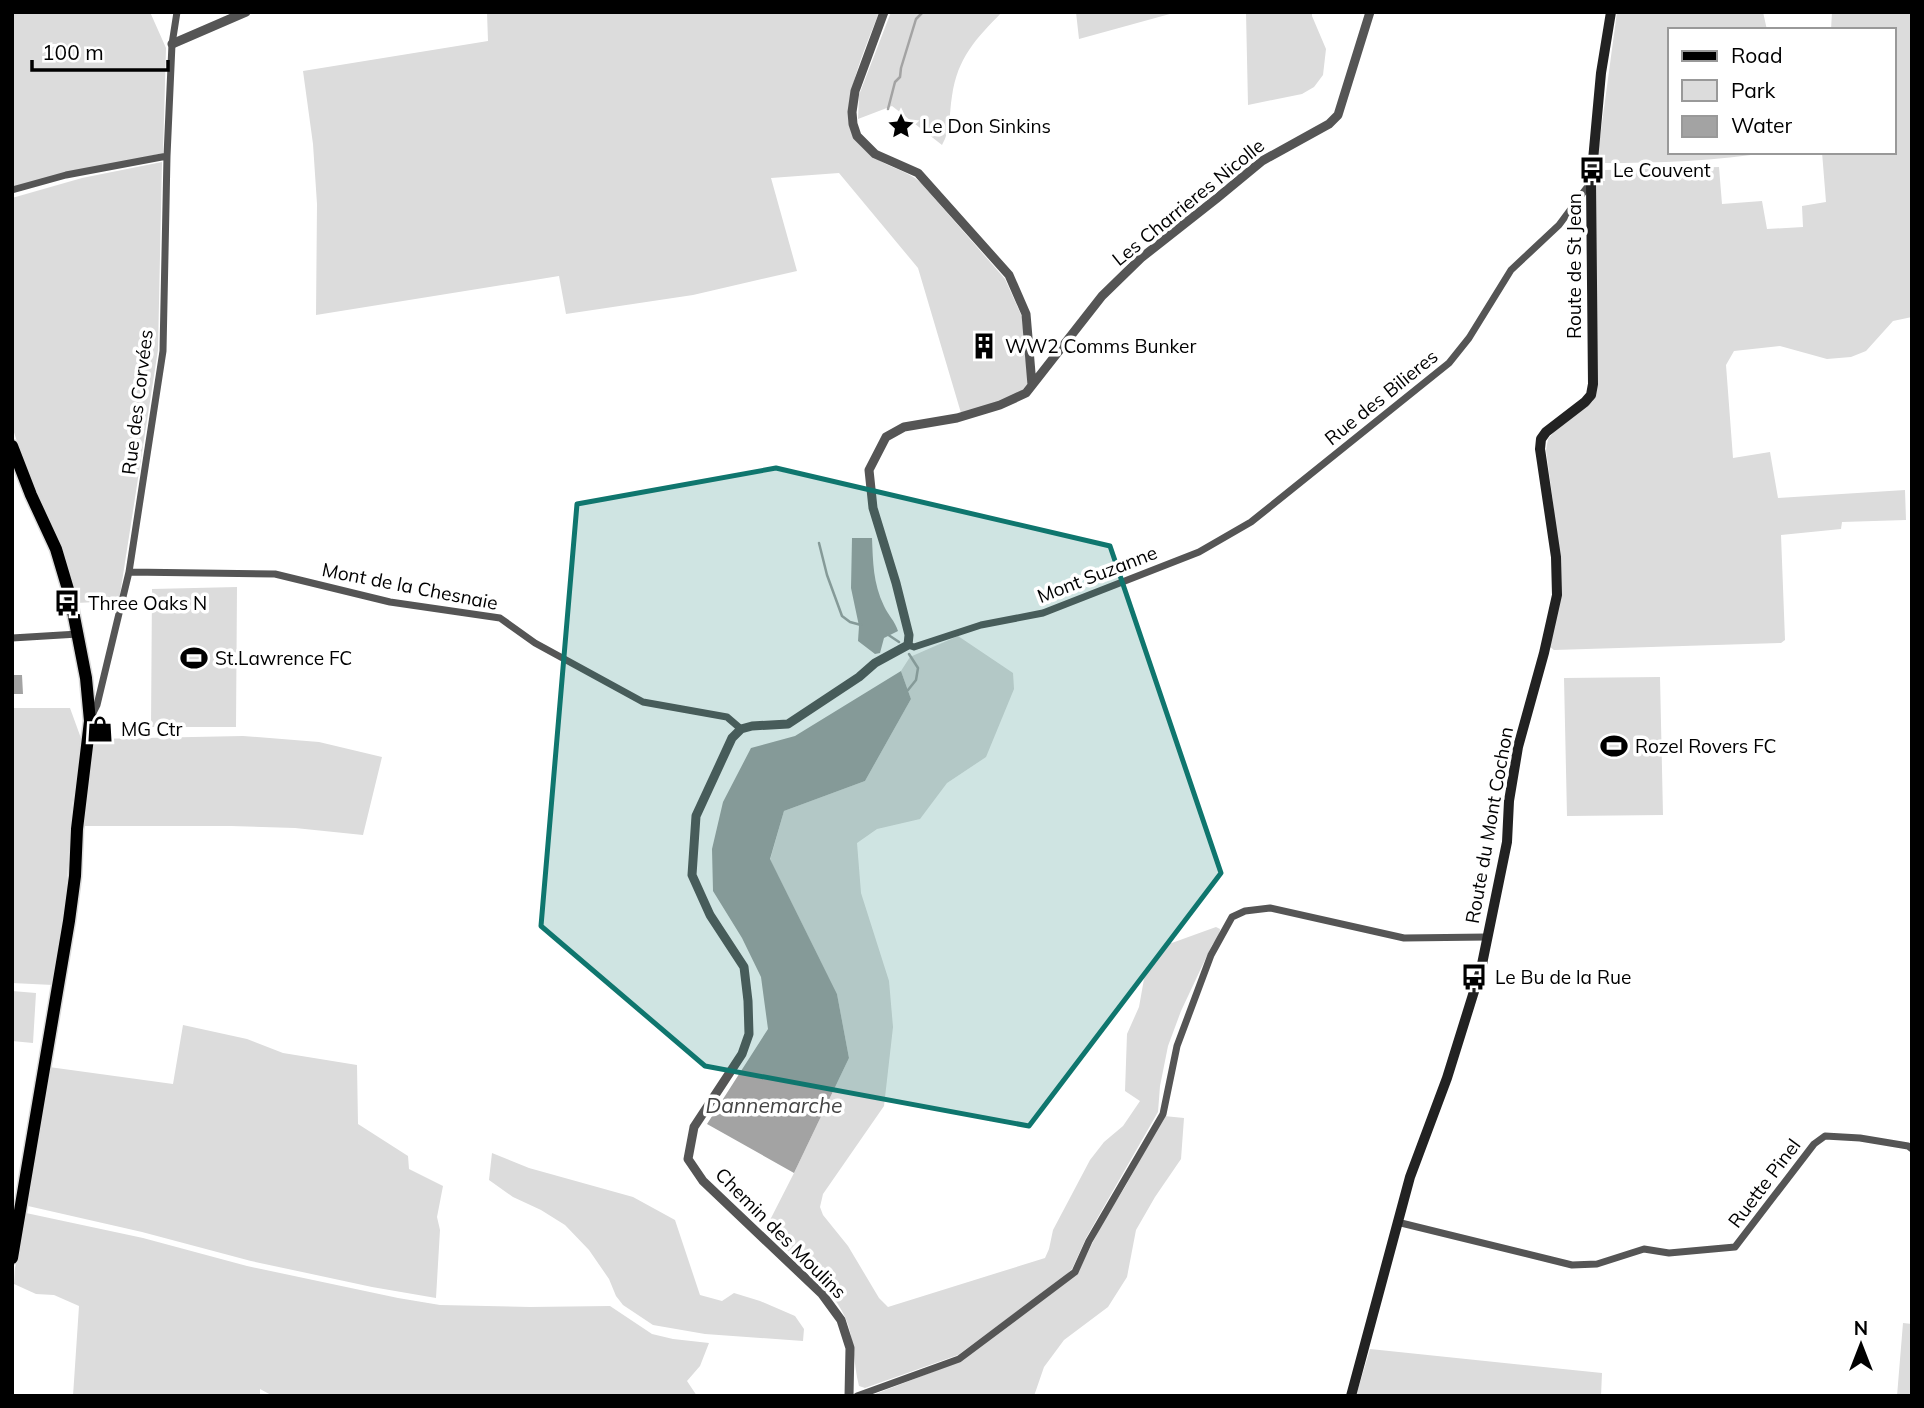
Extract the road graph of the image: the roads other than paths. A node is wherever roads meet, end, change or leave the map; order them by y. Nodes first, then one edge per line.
1 (177, 12) edge
2 (246, 12) edge
3 (884, 12) edge
4 (1370, 12) edge
5 (1611, 12) edge
6 (172, 44) junction
7 (167, 156) junction
8 (1591, 182) junction
9 (12, 190) edge
10 (1032, 385) junction
11 (1591, 395) joint
12 (12, 446) edge
13 (1251, 522) joint
14 (129, 572) junction
15 (78, 634) junction
16 (12, 639) edge
17 (908, 645) junction
18 (86, 678) junction
19 (104, 678) junction
20 (90, 721) junction
21 (741, 729) junction
22 (1487, 937) junction
23 (1912, 1149) edge
24 (1397, 1222) junction
25 (13, 1251) edge
26 (849, 1396) edge
27 (857, 1396) edge
28 (1351, 1396) edge

1 - 6 street, Rue des Corvées
2 - 6 street
3 - 10 street
4 - 10 street, Les Charrieres Nicolle
5 - 8 main road, Route de St Jean
6 - 7 street, Rue des Corvées
7 - 9 street
7 - 14 street, Rue des Corvées
8 - 11 main road, Route de St Jean
8 - 13 street, Rue des Bilieres
10 - 17 street
11 - 22 main road, Route du Mont Cochon
12 - 15 main road
13 - 17 street, Mont Suzanne
14 - 19 street, Rue des Corvées
14 - 21 street, Mont de la Chesnaie
15 - 16 street
15 - 18 main road
17 - 21 street
18 - 19 street
18 - 20 main road
19 - 20 street, Rue des Corvées
20 - 25 main road
21 - 26 street, Chemin des Moulins
22 - 24 main road, Route du Mont Cochon
22 - 27 street
23 - 24 street, Ruette Pinel
24 - 28 main road, Route du Mont Cochon

